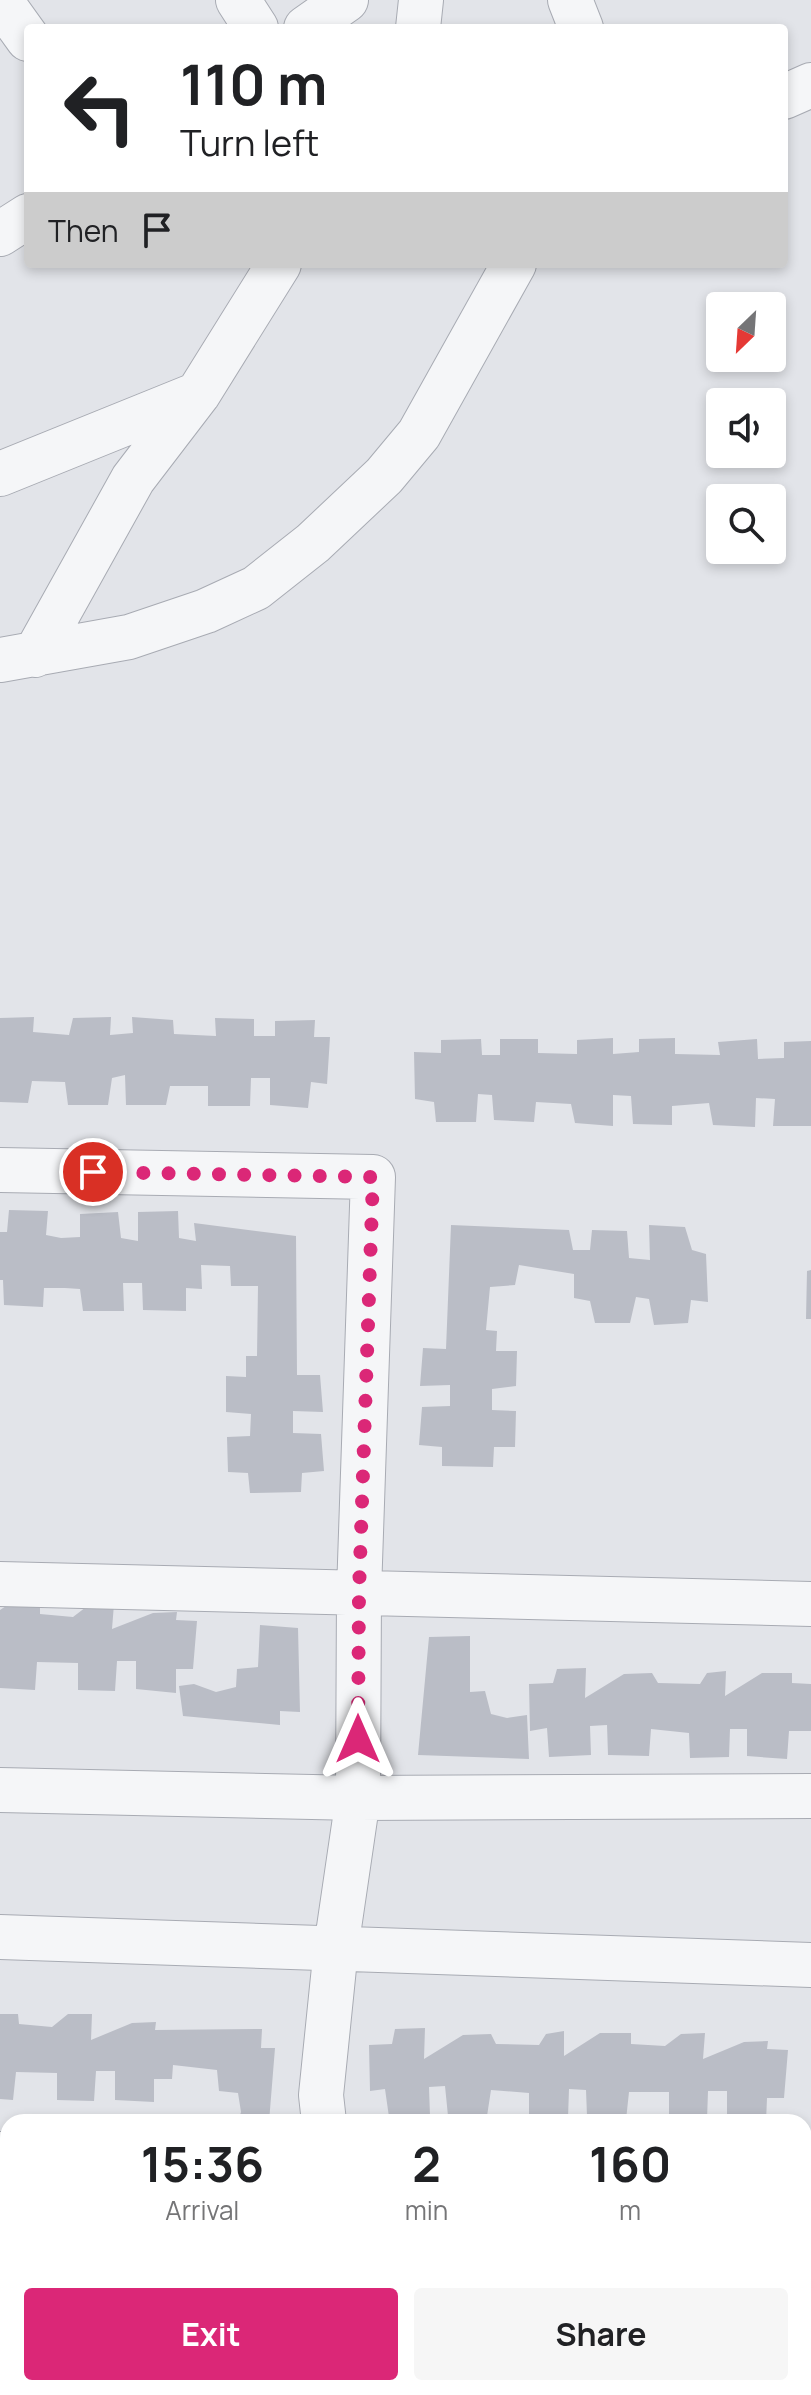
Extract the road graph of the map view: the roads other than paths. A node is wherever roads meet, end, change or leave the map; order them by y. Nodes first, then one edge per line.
1 (0, 0) edge
2 (238, 0) edge
3 (346, 0) edge
4 (421, 0) edge
5 (570, 0) edge
6 (253, 24) edge
7 (312, 24) edge
8 (418, 24) edge
9 (579, 24) edge
10 (24, 33) edge
11 (811, 85) edge
12 (788, 95) edge
13 (24, 219) edge
14 (0, 234) edge
15 (277, 268) edge
16 (512, 268) edge
17 (198, 394) junction
18 (0, 474) edge
19 (18, 658) edge
20 (0, 1170) edge
21 (0, 1584) edge
22 (359, 1592) junction
23 (811, 1604) edge
24 (0, 1790) edge
25 (811, 1796) edge
26 (358, 1798) junction
27 (0, 1937) edge
28 (336, 1948) junction
29 (811, 1965) edge
30 (323, 2114) edge

1 - 10 street
2 - 6 street
3 - 7 street
4 - 8 street
5 - 9 street
11 - 12 street
13 - 14 street
15 - 17 street
16 - 19 street
17 - 18 street
17 - 19 street
20 - 22 street
21 - 22 street
22 - 23 street
22 - 26 street
24 - 26 street
25 - 26 street
26 - 28 street
27 - 28 street
28 - 29 street
28 - 30 street

